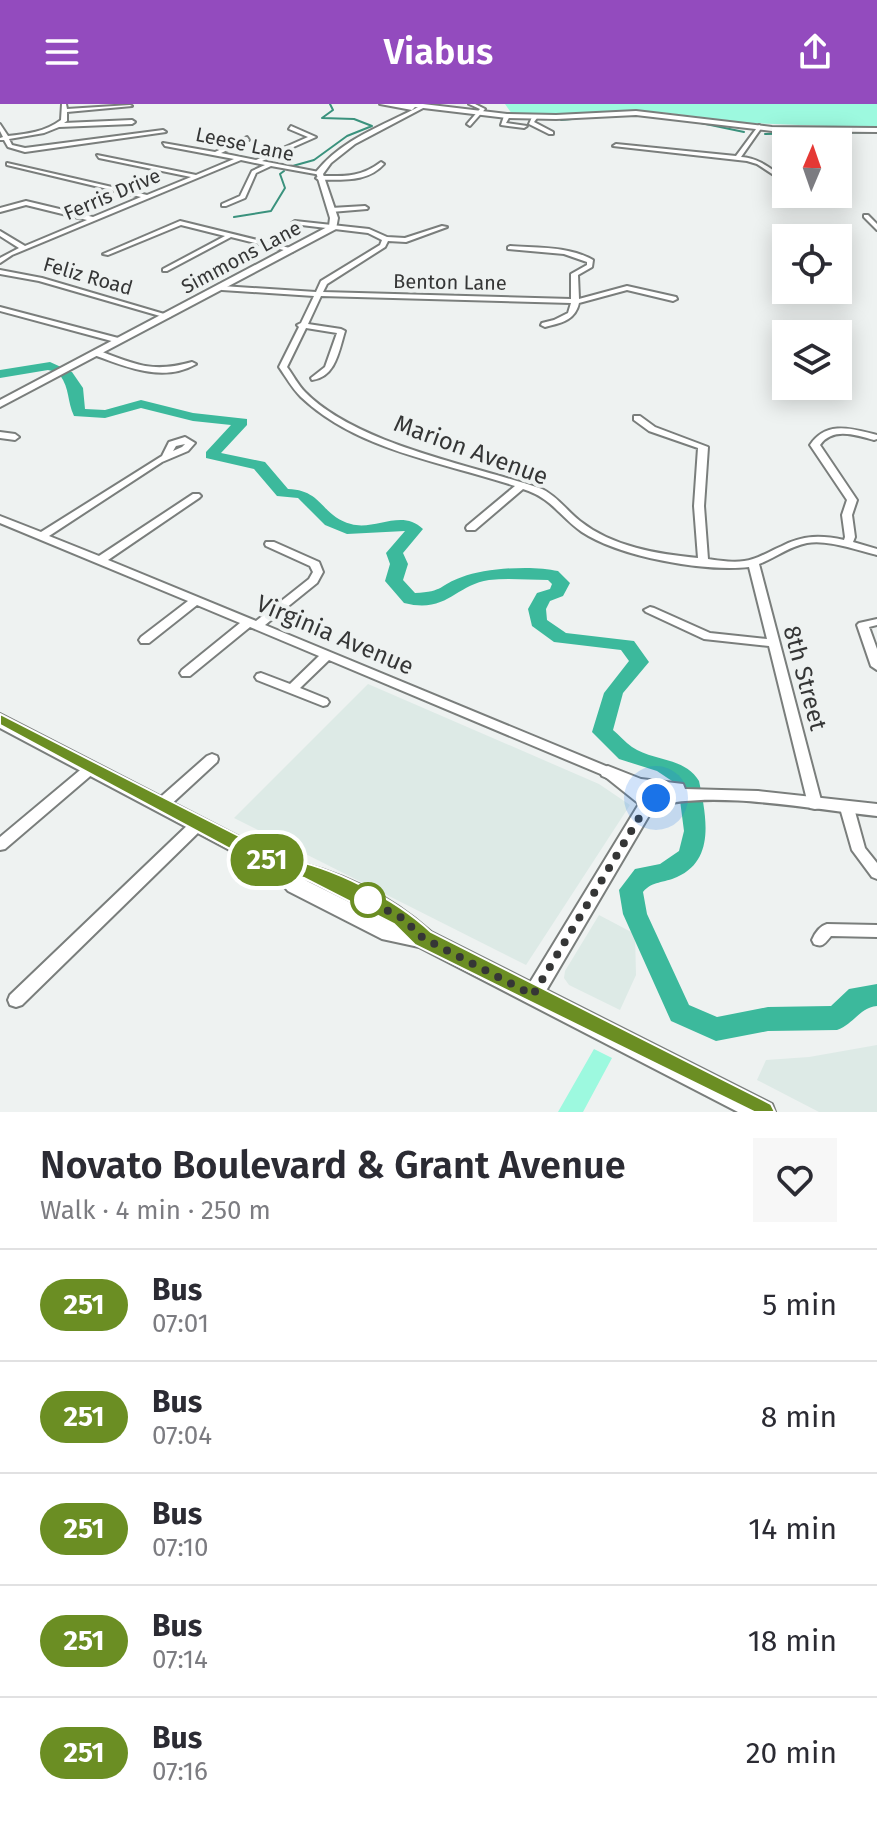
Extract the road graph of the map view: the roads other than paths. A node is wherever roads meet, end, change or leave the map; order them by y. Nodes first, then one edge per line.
1 (384, 104) edge
2 (404, 104) edge
3 (471, 104) edge
4 (130, 106) dead end
5 (424, 106) edge
6 (64, 108) edge
7 (482, 114) junction
8 (507, 116) junction
9 (534, 118) junction
10 (132, 122) dead end
11 (470, 124) dead end
12 (59, 125) junction
13 (0, 126) edge
14 (524, 126) dead end
15 (759, 127) junction
16 (291, 128) dead end
17 (877, 130) edge
18 (163, 132) dead end
19 (551, 133) dead end
20 (3, 139) edge
21 (247, 139) dead end
22 (165, 144) dead end
23 (616, 146) dead end
24 (215, 154) junction
25 (99, 156) dead end
26 (737, 158) junction
27 (239, 159) junction
28 (255, 162) junction
29 (9, 164) dead end
30 (381, 164) dead end
31 (269, 165) junction
32 (772, 171) edge
33 (319, 176) junction
34 (194, 177) junction
35 (147, 197) junction
36 (224, 205) dead end
37 (365, 208) dead end
38 (0, 210) edge
39 (331, 210) junction
40 (866, 216) dead end
41 (93, 219) junction
42 (295, 223) dead end
43 (333, 227) junction
44 (444, 227) dead end
45 (877, 228) edge
46 (0, 233) edge
47 (229, 236) junction
48 (386, 239) junction
49 (24, 248) junction
50 (510, 248) dead end
51 (292, 250) junction
52 (106, 254) dead end
53 (0, 261) edge
54 (165, 270) dead end
55 (0, 272) edge
56 (222, 288) junction
57 (316, 294) junction
58 (673, 299) dead end
59 (575, 301) junction
60 (0, 309) edge
61 (167, 316) junction
62 (301, 325) junction
63 (545, 325) dead end
64 (119, 341) junction
65 (97, 353) junction
66 (192, 364) dead end
67 (315, 378) dead end
68 (0, 404) edge
69 (637, 418) dead end
70 (0, 435) edge
71 (15, 437) dead end
72 (874, 437) dead end
73 (166, 455) dead end
74 (522, 485) junction
75 (196, 496) dead end
76 (0, 519) edge
77 (471, 528) dead end
78 (42, 536) junction
79 (270, 544) dead end
80 (847, 545) junction
81 (877, 552) edge
82 (99, 561) junction
83 (703, 562) junction
84 (753, 563) junction
85 (196, 601) junction
86 (650, 610) dead end
87 (877, 622) edge
88 (253, 624) junction
89 (145, 640) dead end
90 (772, 643) junction
91 (327, 655) junction
92 (877, 666) edge
93 (186, 673) dead end
94 (261, 677) dead end
95 (292, 689) junction
96 (323, 702) dead end
97 (0, 720) edge
98 (212, 759) dead end
99 (90, 769) junction
100 (608, 772) junction
101 (683, 792) junction
102 (648, 803) junction
103 (815, 804) junction
104 (161, 805) junction
105 (847, 808) junction
106 (877, 810) edge
107 (197, 825) junction
108 (0, 845) edge
109 (877, 873) edge
110 (877, 931) edge
111 (819, 940) dead end
112 (533, 995) junction
113 (16, 1000) dead end
114 (763, 1112) edge

1 - 5 main road
2 - 5 main road
3 - 7 street
4 - 6 street
5 - 7 main road
5 - 33 street
6 - 12 street
7 - 8 main road
7 - 11 street
8 - 9 main road
8 - 14 street
9 - 15 main road
9 - 19 street
10 - 12 street
12 - 20 street
13 - 20 street
15 - 17 main road
15 - 26 street
16 - 28 street
18 - 20 street
21 - 24 street
22 - 24 street, Leese Lane
23 - 26 street
24 - 27 street, Leese Lane
25 - 34 street
26 - 32 street
27 - 28 street, Leese Lane
27 - 34 street, Ferris Drive
28 - 31 street, Leese Lane
29 - 35 street
30 - 33 street, Leese Lane
31 - 33 street, Leese Lane
31 - 36 street
33 - 39 street, Simmons Lane
34 - 35 street, Ferris Drive
35 - 41 street, Ferris Drive
37 - 39 street
38 - 41 street
39 - 43 street, Simmons Lane
40 - 45 street
41 - 49 street, Ferris Drive
42 - 43 street
43 - 48 street
43 - 51 street, Simmons Lane
44 - 48 street
46 - 49 street
47 - 51 street
47 - 52 street
47 - 54 street
48 - 57 street, Marion Avenue
49 - 53 street, Ferris Drive
50 - 59 street
51 - 56 street, Simmons Lane
55 - 61 street, Feliz Road
56 - 57 street, Benton Lane
56 - 61 street, Simmons Lane
57 - 59 street, Benton Lane
57 - 62 street, Marion Avenue
58 - 59 street, Benton Lane
59 - 63 street
60 - 64 street
61 - 64 street, Simmons Lane
62 - 67 street
62 - 74 street, Marion Avenue
64 - 65 street, Simmons Lane
65 - 66 street
65 - 68 street, Simmons Lane
69 - 83 street
70 - 71 street
72 - 80 street
73 - 78 street
74 - 77 street
74 - 83 street, Marion Avenue
75 - 82 street
76 - 78 street, Virginia Avenue
78 - 82 street, Virginia Avenue
79 - 88 street
80 - 81 street, Marion Avenue
80 - 84 street, Marion Avenue
82 - 85 street, Virginia Avenue
83 - 84 street, Marion Avenue
84 - 90 street, 8th Street
85 - 88 street, Virginia Avenue
85 - 89 street
86 - 90 street
87 - 92 street
88 - 91 street, Virginia Avenue
88 - 93 street
90 - 103 street, 8th Street
91 - 95 street
91 - 100 street, Virginia Avenue
94 - 95 street
95 - 96 street
97 - 99 main road
98 - 104 street
99 - 104 main road
99 - 108 street
100 - 101 street
100 - 102 street, Virginia Avenue
101 - 102 street
101 - 103 street
102 - 112 street
103 - 105 street
104 - 107 main road
105 - 106 street
105 - 109 street
107 - 112 main road
107 - 113 street
110 - 111 street
112 - 114 main road

